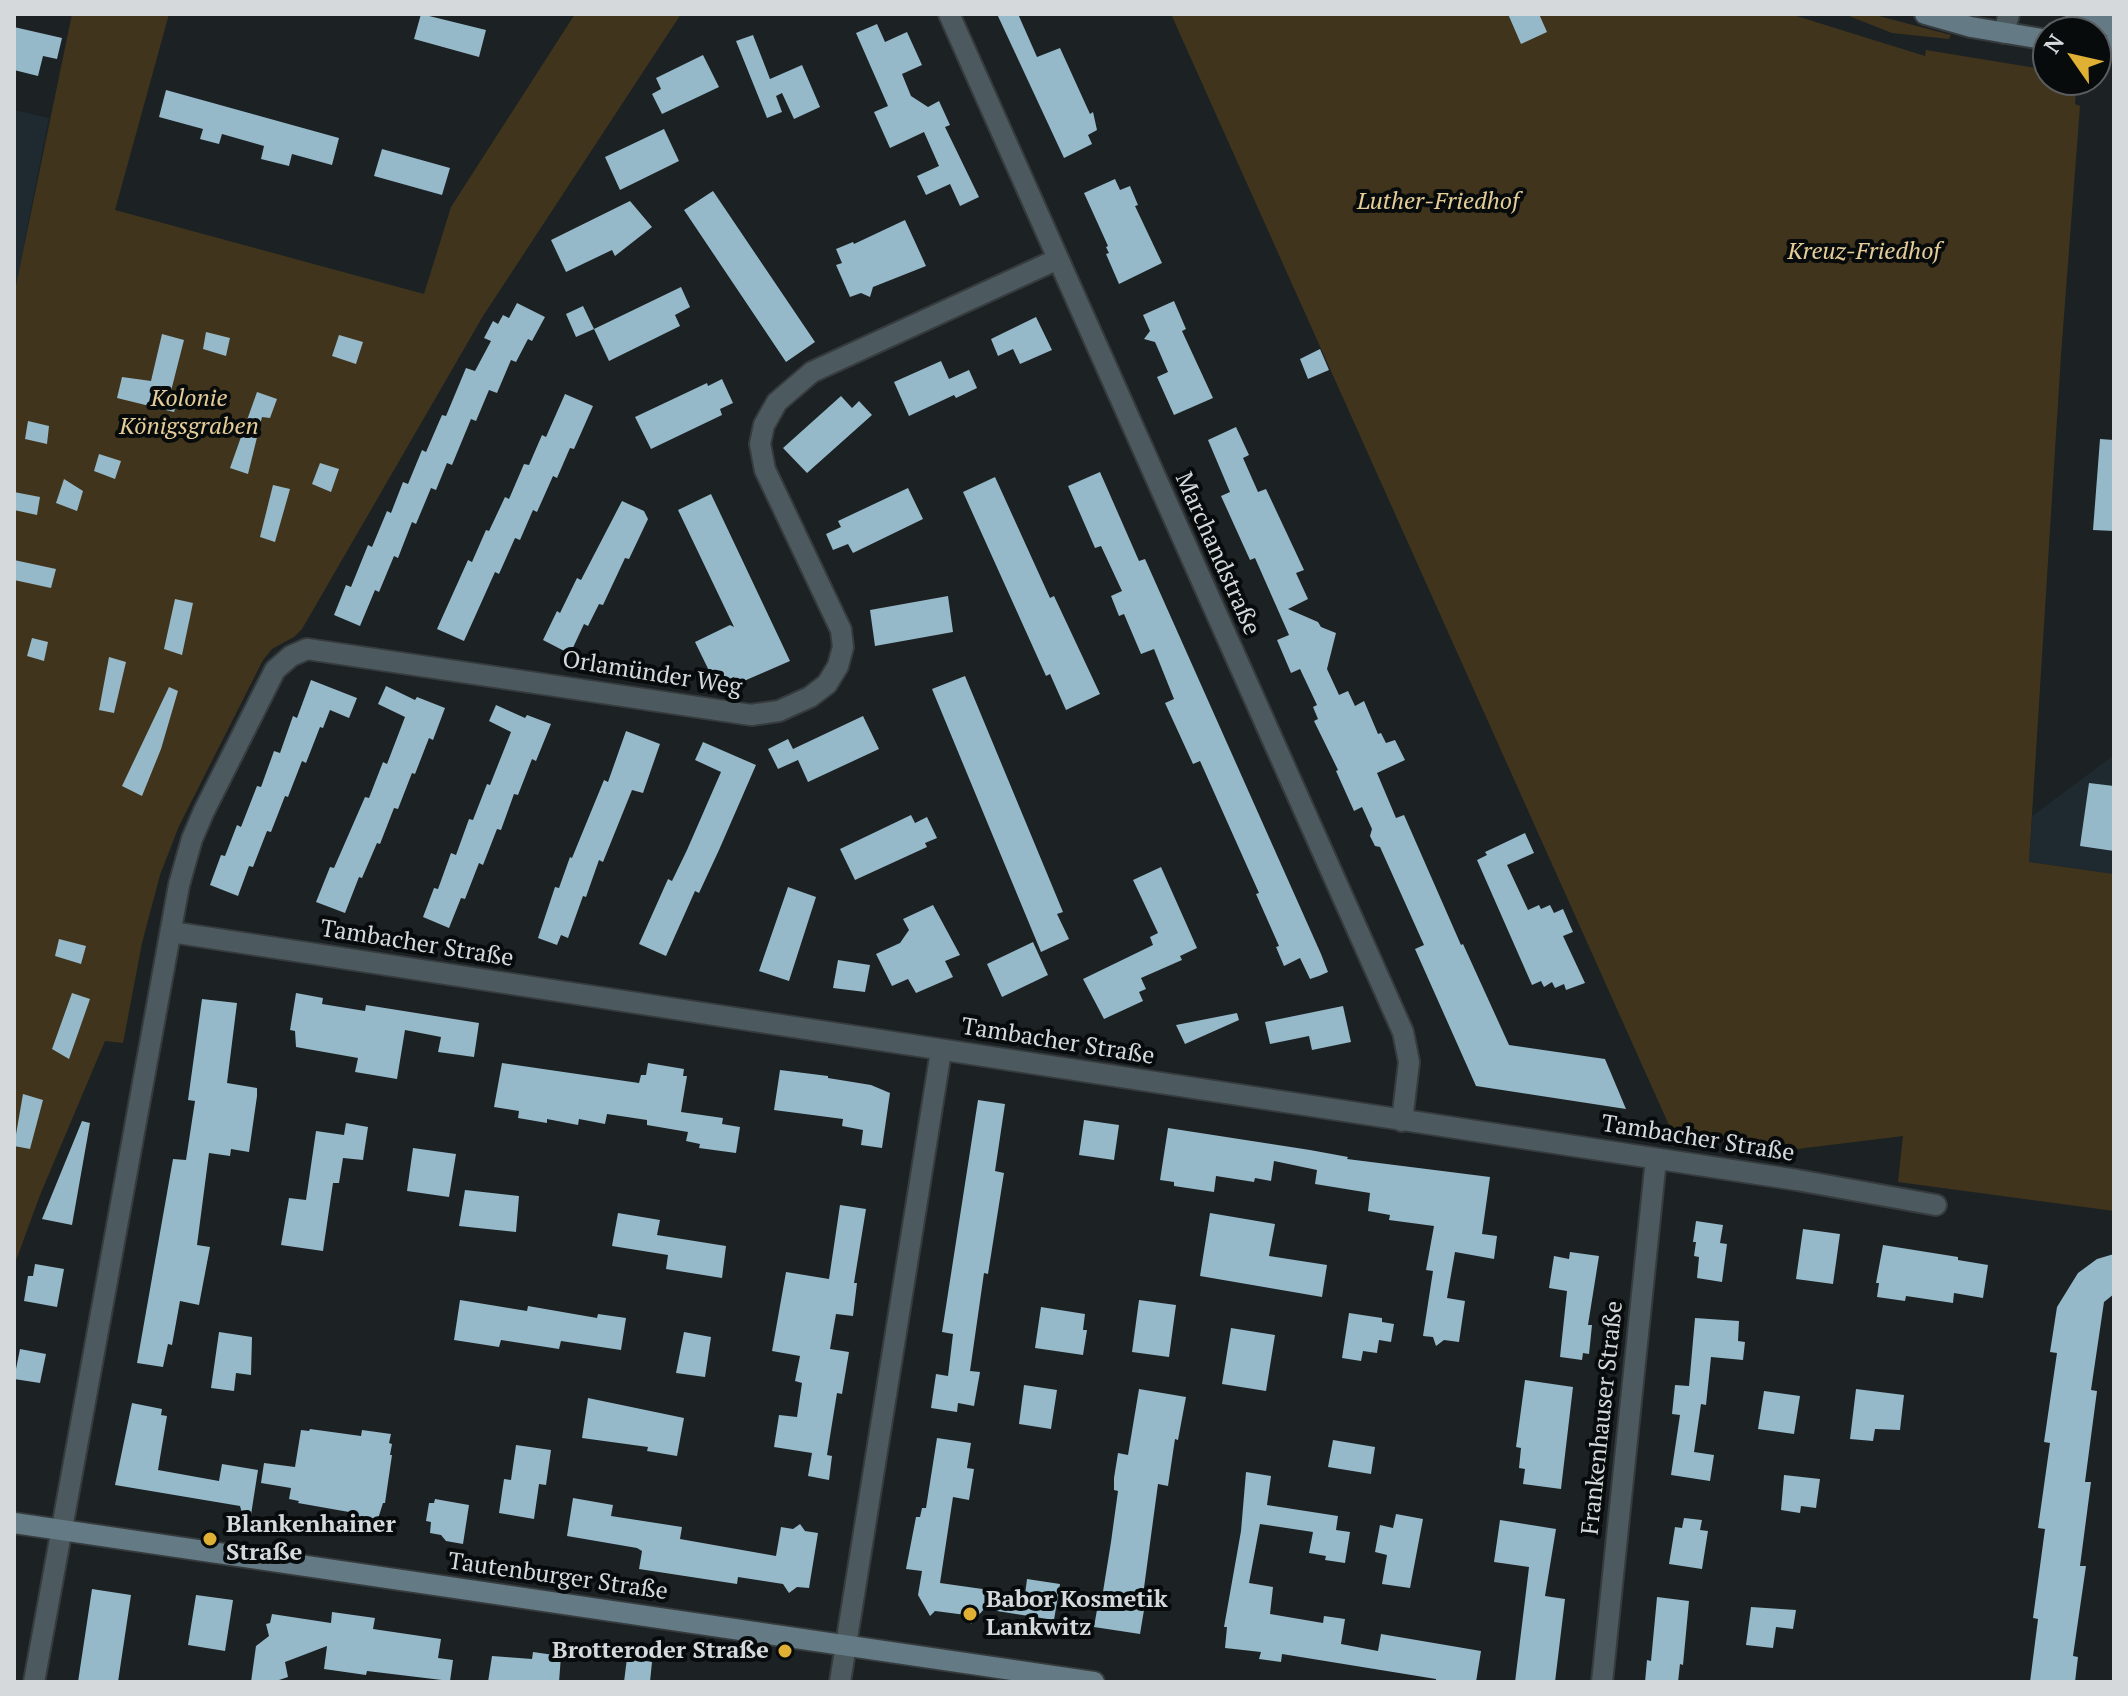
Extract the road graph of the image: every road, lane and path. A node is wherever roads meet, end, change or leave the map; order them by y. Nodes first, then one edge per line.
1 (949, 14) edge
2 (1925, 14) edge
3 (2075, 14) edge
4 (2007, 23) edge
5 (2114, 27) edge
6 (2032, 33) edge
7 (1058, 259) junction
8 (171, 932) junction
9 (941, 1051) junction
10 (1402, 1121) junction
11 (1656, 1159) junction
12 (1936, 1205) dead end
13 (14, 1523) edge
14 (61, 1531) junction
15 (846, 1646) junction
16 (34, 1682) edge
17 (840, 1682) edge
18 (1094, 1682) edge
19 (1602, 1682) edge

1 - 7 street, Marchandstraße
2 - 4 street
3 - 5 street
4 - 6 street
7 - 8 street, Orlamünder Weg
7 - 10 street, Marchandstraße
8 - 9 street, Tambacher Straße
8 - 14 street
9 - 10 street, Tambacher Straße
9 - 15 street
10 - 11 street, Tambacher Straße
11 - 12 street, Tambacher Straße
11 - 19 street, Frankenhauser Straße
13 - 14 street, Tautenburger Straße
14 - 15 street, Tautenburger Straße
14 - 16 street
15 - 17 street
15 - 18 street, Tautenburger Straße

